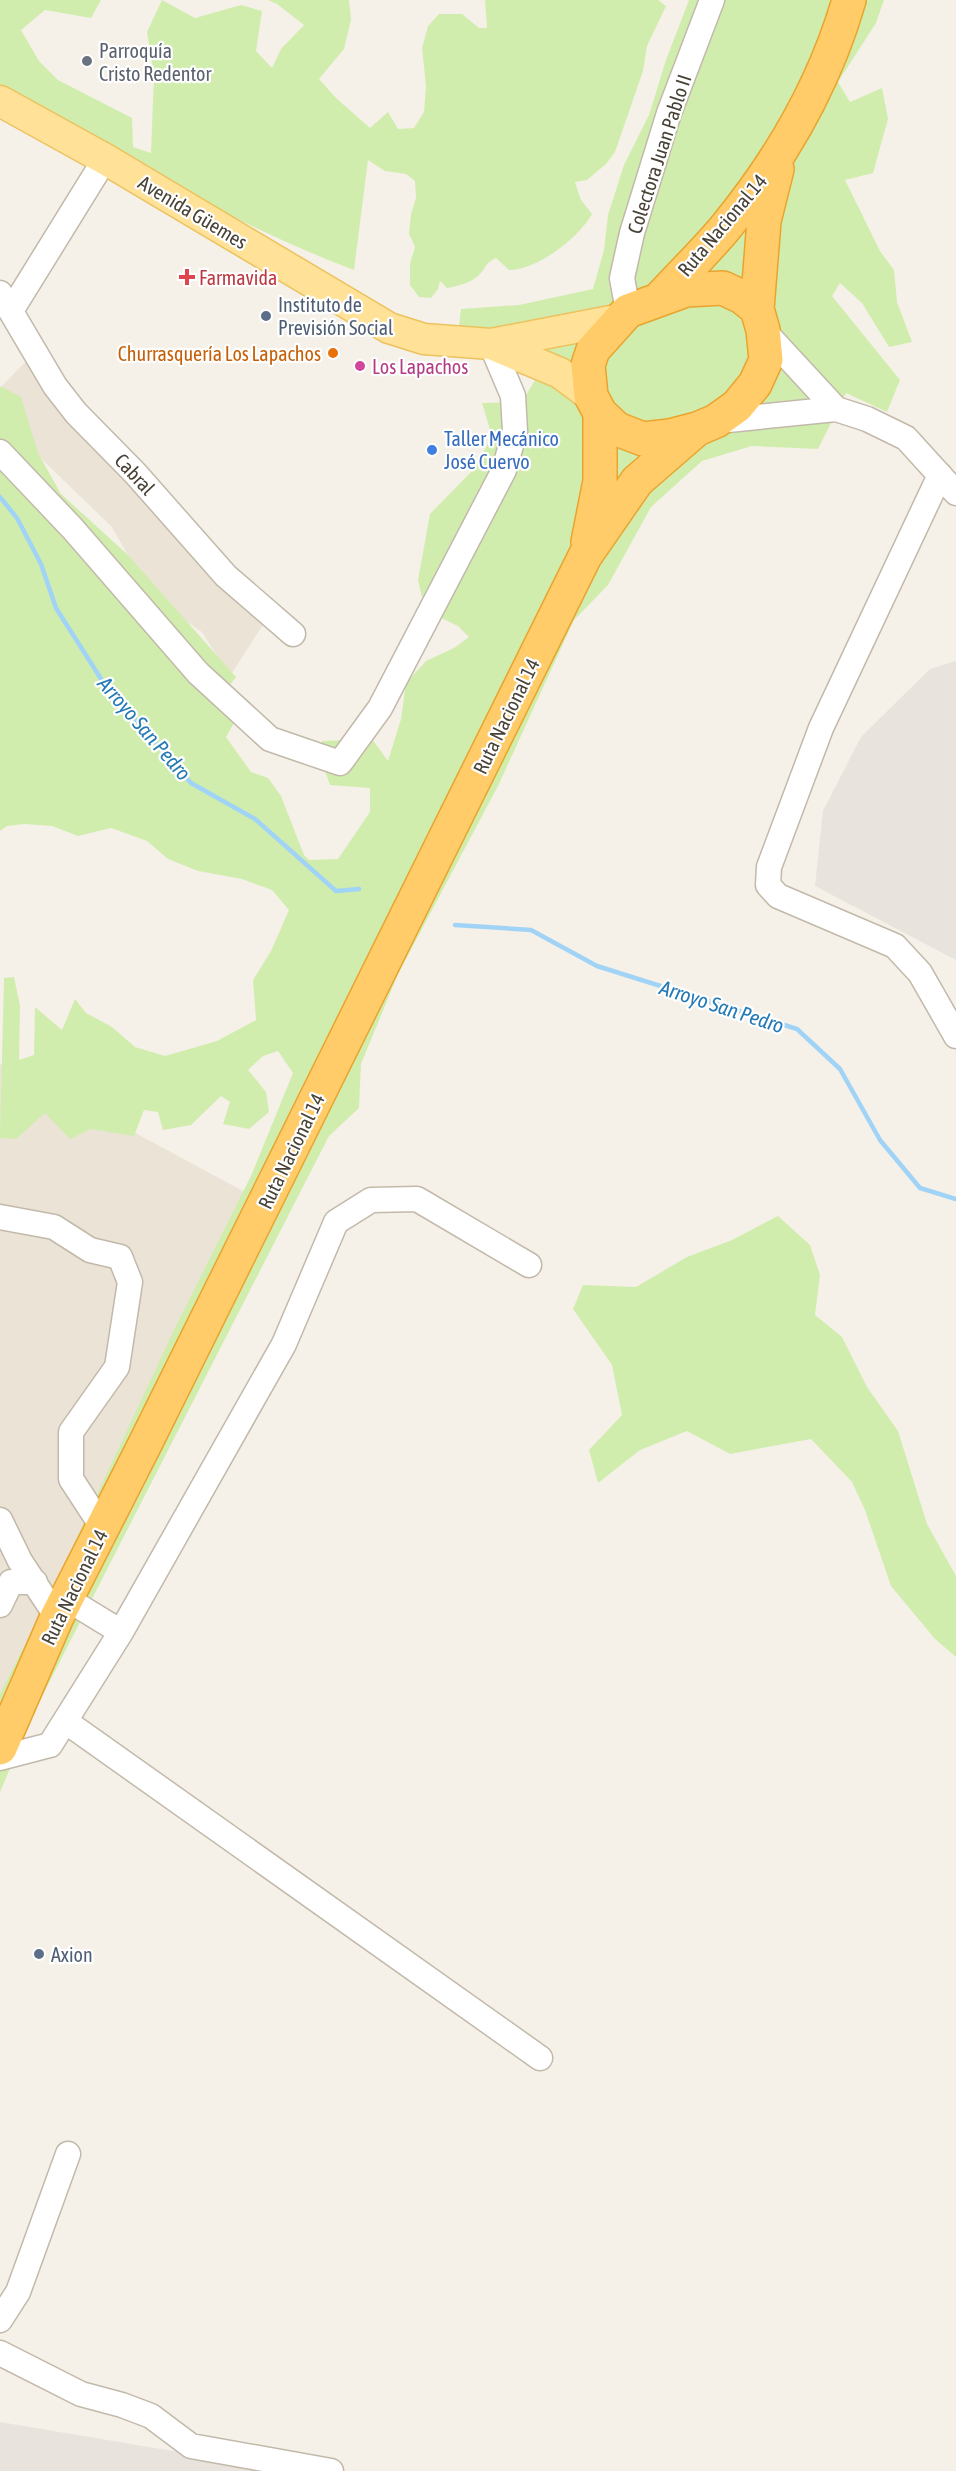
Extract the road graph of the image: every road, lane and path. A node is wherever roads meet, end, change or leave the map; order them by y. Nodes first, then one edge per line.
1 (712, 0) edge
2 (849, 0) edge
3 (0, 101) edge
4 (783, 150) junction
5 (105, 159) junction
6 (660, 298) junction
7 (5, 302) edge
8 (625, 315) junction
9 (760, 319) junction
10 (491, 344) junction
11 (595, 405) junction
12 (836, 409) junction
13 (707, 425) junction
14 (0, 452) edge
15 (948, 484) edge
16 (585, 556) junction
17 (293, 634) dead end
18 (956, 1036) edge
19 (0, 1217) edge
20 (530, 1265) dead end
21 (0, 1520) edge
22 (103, 1528) junction
23 (35, 1582) junction
24 (0, 1605) edge
25 (62, 1608) junction
26 (121, 1632) junction
27 (65, 1721) junction
28 (0, 1748) edge
29 (0, 1758) edge
30 (540, 2058) dead end
31 (68, 2154) dead end
32 (0, 2320) edge
33 (0, 2353) edge
34 (331, 2471) edge

1 - 8 street, Colectora Juan Pablo II
2 - 4 highway, Ruta Nacional 14
3 - 5 main road, Avenida Güemes
4 - 6 highway, Ruta Nacional 14
4 - 9 highway, Ruta Nacional 14
5 - 7 street
5 - 10 main road, Avenida Güemes
6 - 8 highway
6 - 9 highway
7 - 17 street, Cabral
8 - 10 main road, Avenida Güemes
8 - 11 highway
9 - 12 street
9 - 13 highway
10 - 11 main road, Avenida Güemes
10 - 14 street
11 - 13 highway
11 - 16 highway, Ruta Nacional 14
12 - 13 street
12 - 15 street
13 - 16 highway, Ruta Nacional 14
15 - 18 street
16 - 22 highway, Ruta Nacional 14
19 - 22 street
20 - 26 street
21 - 23 street
22 - 25 highway, Ruta Nacional 14
23 - 24 street
23 - 25 street
25 - 26 street
25 - 28 highway, Ruta Nacional 14
26 - 27 street
27 - 29 street
27 - 30 street
31 - 32 street
33 - 34 street

